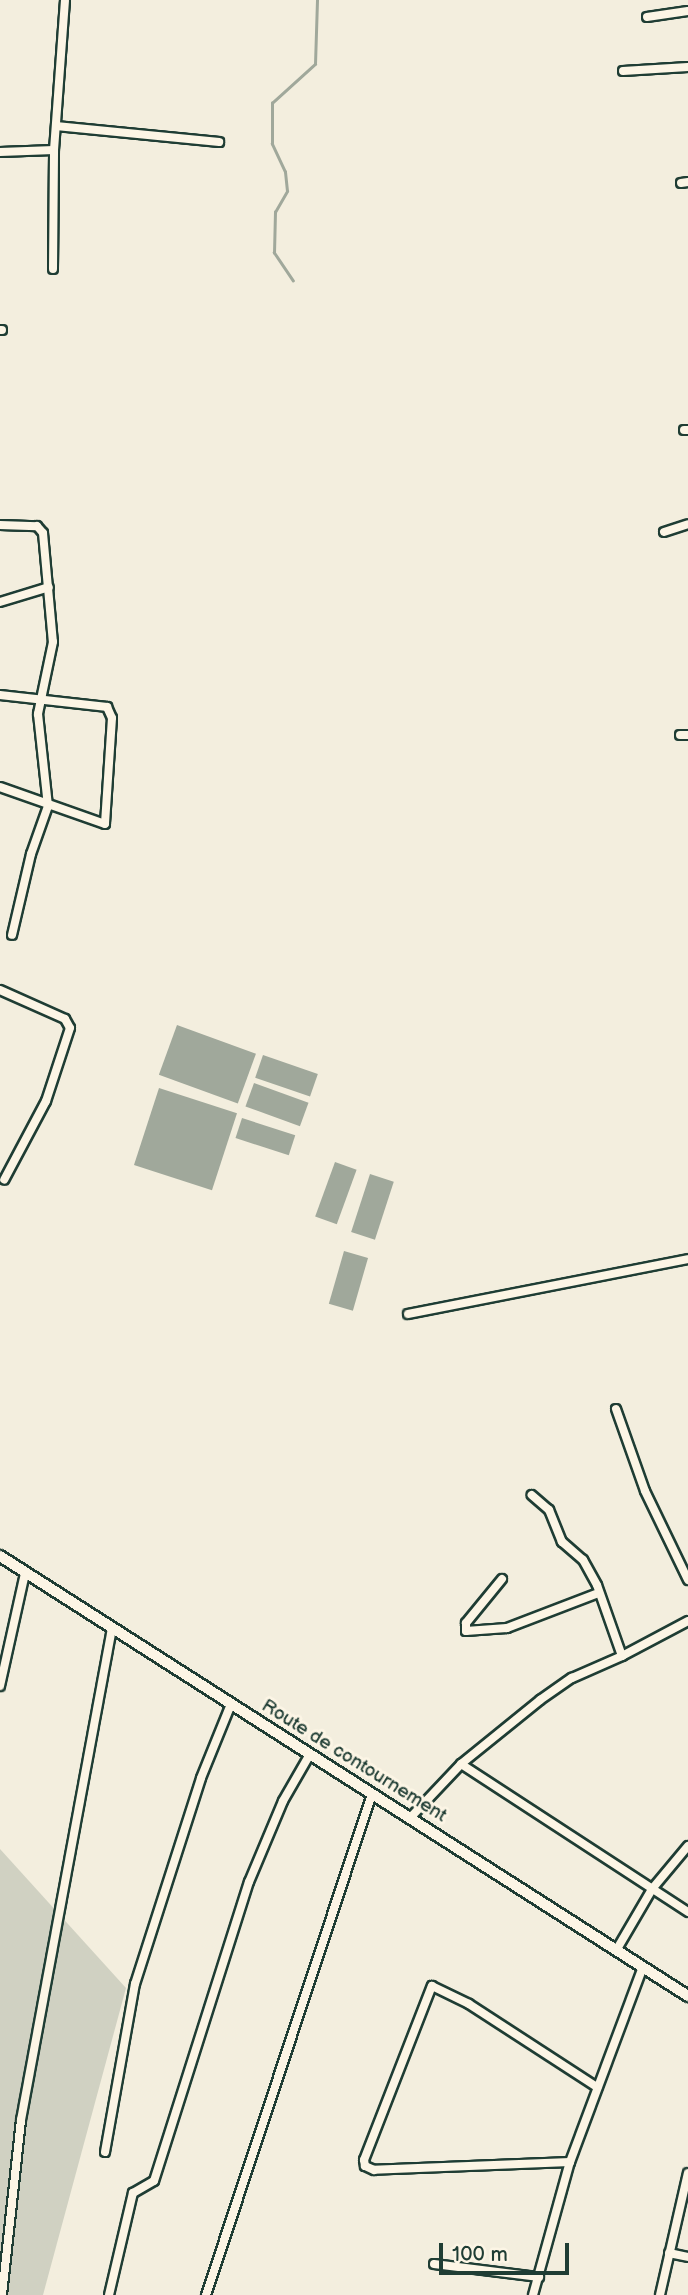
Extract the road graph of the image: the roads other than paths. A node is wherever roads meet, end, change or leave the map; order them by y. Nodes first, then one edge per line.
1 (65, 0) edge
2 (688, 11) edge
3 (647, 17) dead end
4 (688, 66) edge
5 (623, 71) dead end
6 (56, 126) junction
7 (219, 142) dead end
8 (54, 150) junction
9 (0, 152) edge
10 (53, 269) dead end
11 (688, 524) edge
12 (0, 525) edge
13 (664, 532) dead end
14 (49, 587) junction
15 (0, 602) edge
16 (0, 695) edge
17 (40, 699) junction
18 (0, 787) edge
19 (48, 806) junction
20 (12, 934) dead end
21 (0, 990) edge
22 (4, 1180) dead end
23 (688, 1259) edge
24 (408, 1314) dead end
25 (616, 1409) dead end
26 (533, 1496) dead end
27 (0, 1556) edge
28 (25, 1573) junction
29 (502, 1579) dead end
30 (688, 1580) edge
31 (596, 1594) junction
32 (688, 1621) edge
33 (112, 1628) junction
34 (622, 1656) junction
35 (0, 1686) edge
36 (231, 1704) junction
37 (310, 1754) junction
38 (461, 1765) junction
39 (372, 1794) junction
40 (410, 1818) junction
41 (688, 1846) edge
42 (652, 1889) junction
43 (688, 1912) edge
44 (617, 1949) junction
45 (643, 1967) junction
46 (688, 1996) edge
47 (597, 2087) junction
48 (105, 2152) dead end
49 (570, 2162) junction
50 (688, 2173) edge
51 (669, 2253) junction
52 (688, 2257) edge
53 (434, 2264) dead end
54 (539, 2277) junction
55 (2, 2295) edge
56 (108, 2295) edge
57 (206, 2295) edge
58 (533, 2295) edge
59 (660, 2295) edge

1 - 6 street
2 - 3 street
4 - 5 street
6 - 7 street
6 - 8 street
8 - 9 street
8 - 10 street
11 - 13 street
12 - 14 street
14 - 15 street
14 - 17 street
16 - 17 street
17 - 19 street
17 - 19 street
18 - 19 street
19 - 20 street
21 - 22 street
23 - 24 street
25 - 30 street
26 - 31 street
27 - 28 street, Route de contournement
28 - 33 street, Route de contournement
28 - 35 street
29 - 31 street
31 - 34 street
32 - 34 street
33 - 36 street, Route de contournement
33 - 55 street
34 - 38 street
36 - 37 street, Route de contournement
36 - 48 street
37 - 39 street, Route de contournement
37 - 56 street
38 - 40 street
38 - 42 street
39 - 40 street, Route de contournement
39 - 57 street
40 - 44 street, Route de contournement
41 - 42 street
42 - 43 street
42 - 44 street
44 - 45 street, Route de contournement
45 - 46 street, Route de contournement
45 - 47 street
47 - 49 street
47 - 49 street
49 - 54 street
50 - 51 street
51 - 52 street
51 - 59 street
53 - 54 street
54 - 58 street

